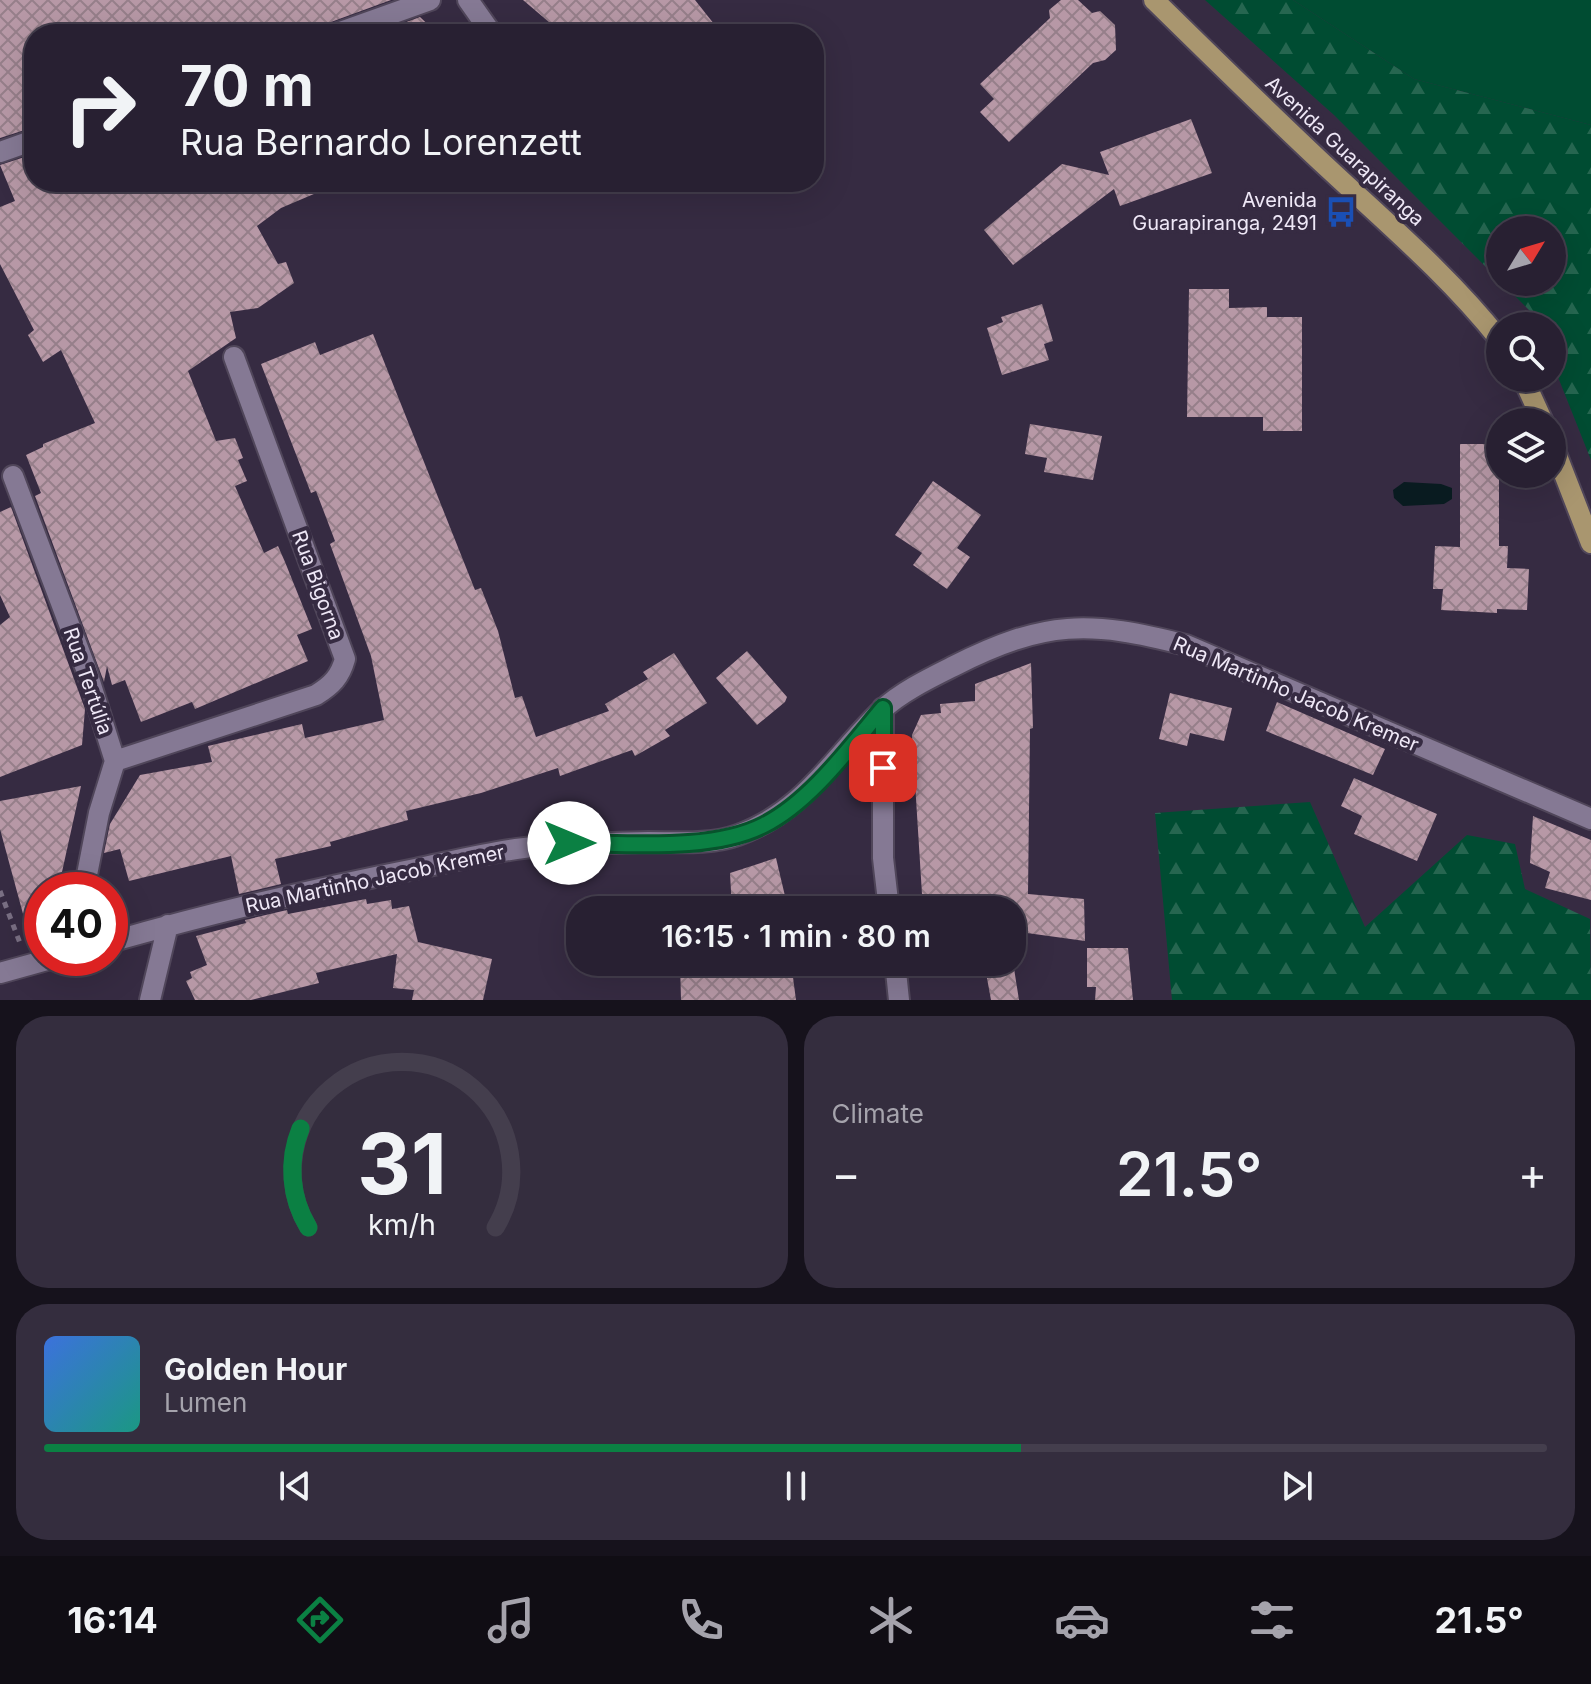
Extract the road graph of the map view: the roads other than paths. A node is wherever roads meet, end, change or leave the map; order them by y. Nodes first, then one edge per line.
1 (430, 0) edge
2 (468, 0) edge
3 (1154, 0) edge
4 (363, 24) edge
5 (485, 24) edge
6 (24, 144) edge
7 (0, 152) edge
8 (1486, 323) edge
9 (234, 357) dead end
10 (13, 476) dead end
11 (1566, 479) edge
12 (1591, 543) edge
13 (883, 708) junction
14 (115, 761) junction
15 (1591, 819) edge
16 (88, 872) edge
17 (887, 896) edge
18 (168, 925) junction
19 (128, 937) edge
20 (24, 967) edge
21 (0, 973) edge
22 (896, 976) edge
23 (150, 1000) edge
24 (899, 1000) edge

1 - 4 street
2 - 5 street
3 - 8 main road, Avenida Guarapiranga
6 - 7 street
9 - 14 street, Rua Bigorna
10 - 14 street, Rua Tertúlia
11 - 12 main road
13 - 15 street, Rua Martinho Jacob Kremer
13 - 17 street
13 - 18 street, Rua Martinho Jacob Kremer
14 - 16 street, Rua Tertúlia
18 - 19 street, Rua Martinho Jacob Kremer
18 - 23 street
20 - 21 street
22 - 24 street

